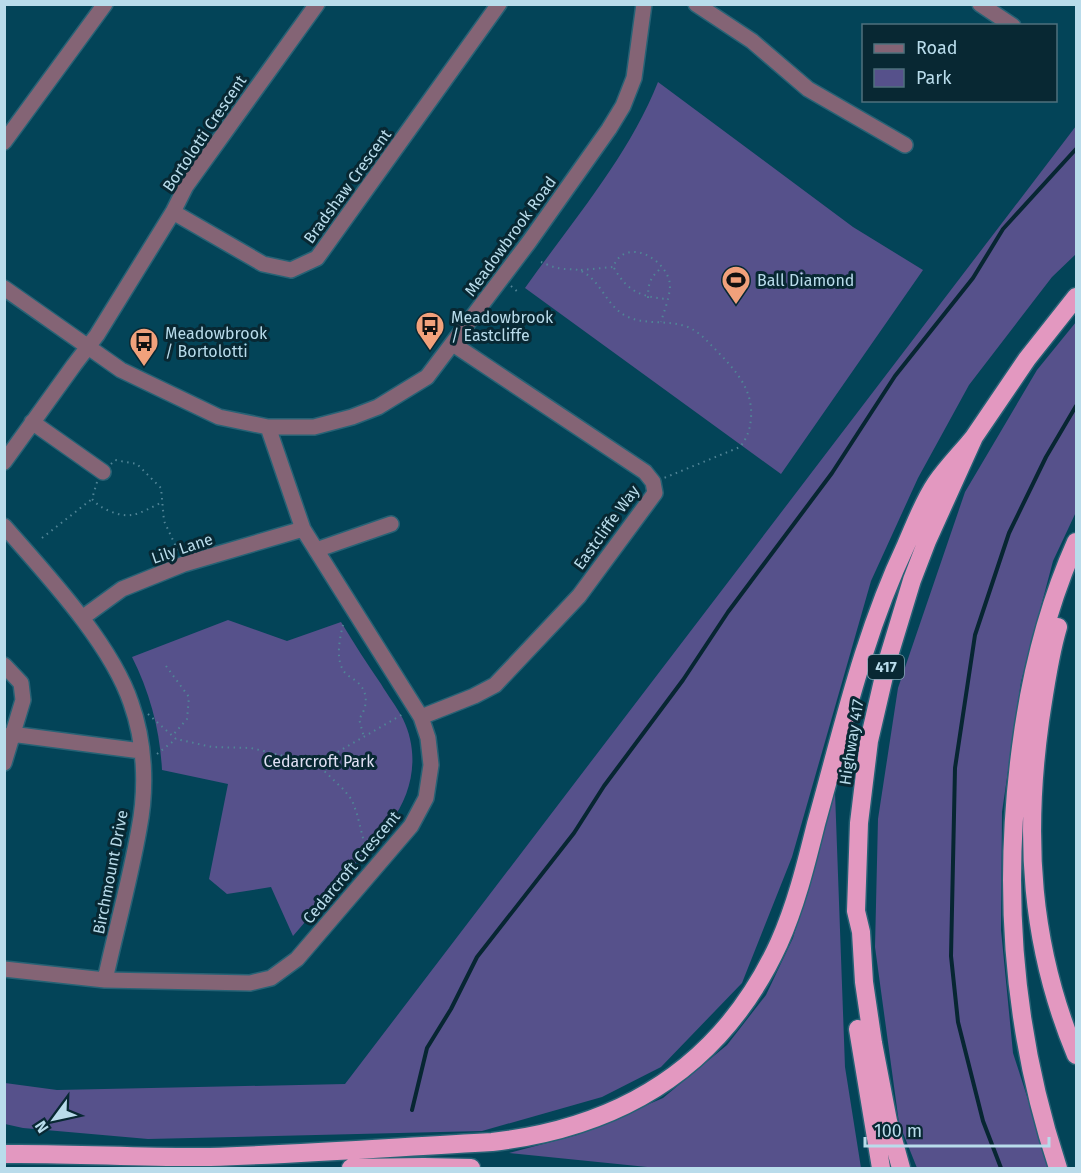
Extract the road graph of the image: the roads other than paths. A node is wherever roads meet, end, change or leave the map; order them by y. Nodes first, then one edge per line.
1 (105, 4) edge
2 (317, 4) edge
3 (499, 4) edge
4 (644, 4) edge
5 (696, 4) edge
6 (985, 6) edge
7 (1010, 24) edge
8 (4, 142) edge
9 (905, 146) dead end
10 (173, 212) junction
11 (4, 288) edge
12 (1077, 297) edge
13 (453, 344) junction
14 (88, 347) junction
15 (32, 422) junction
16 (268, 427) junction
17 (974, 437) junction
18 (4, 462) edge
19 (103, 472) road end
20 (391, 524) dead end
21 (4, 526) edge
22 (303, 530) junction
23 (1074, 547) edge
24 (316, 550) junction
25 (82, 618) junction
26 (4, 665) edge
27 (418, 712) junction
28 (11, 734) junction
29 (142, 757) junction
30 (4, 763) edge
31 (856, 911) junction
32 (4, 969) edge
33 (105, 980) junction
34 (1077, 1055) edge
35 (4, 1155) edge
36 (189, 1168) edge
37 (351, 1168) edge
38 (471, 1168) edge
39 (881, 1168) edge
40 (901, 1168) edge
41 (1058, 1168) edge

1 - 8 street
2 - 10 street, Bortolotti Crescent
3 - 10 street, Bradshaw Crescent
4 - 13 street, Meadowbrook Road
5 - 9 street
6 - 7 street
10 - 14 street, Bortolotti Crescent
11 - 14 street, Meadowbrook Road
12 - 17 highway, Highway 417 / 417
13 - 16 street, Meadowbrook Road
13 - 27 street, Eastcliffe Way
14 - 15 street
14 - 16 street, Meadowbrook Road
15 - 18 street
15 - 19 street
16 - 22 street, Cedarcroft Crescent
17 - 31 highway, Highway 417 / 417
17 - 35 highway
20 - 24 street
21 - 25 street, Birchmount Drive
22 - 24 street, Cedarcroft Crescent
22 - 25 street, Lily Lane
23 - 34 highway
23 - 41 highway
24 - 27 street, Cedarcroft Crescent
25 - 29 street, Birchmount Drive
26 - 28 street
27 - 33 street, Cedarcroft Crescent
28 - 29 street
28 - 30 street
29 - 33 street, Birchmount Drive
31 - 39 highway
31 - 40 highway, Highway 417 / 417
32 - 33 street, Cedarcroft Crescent
35 - 36 highway
37 - 38 highway

